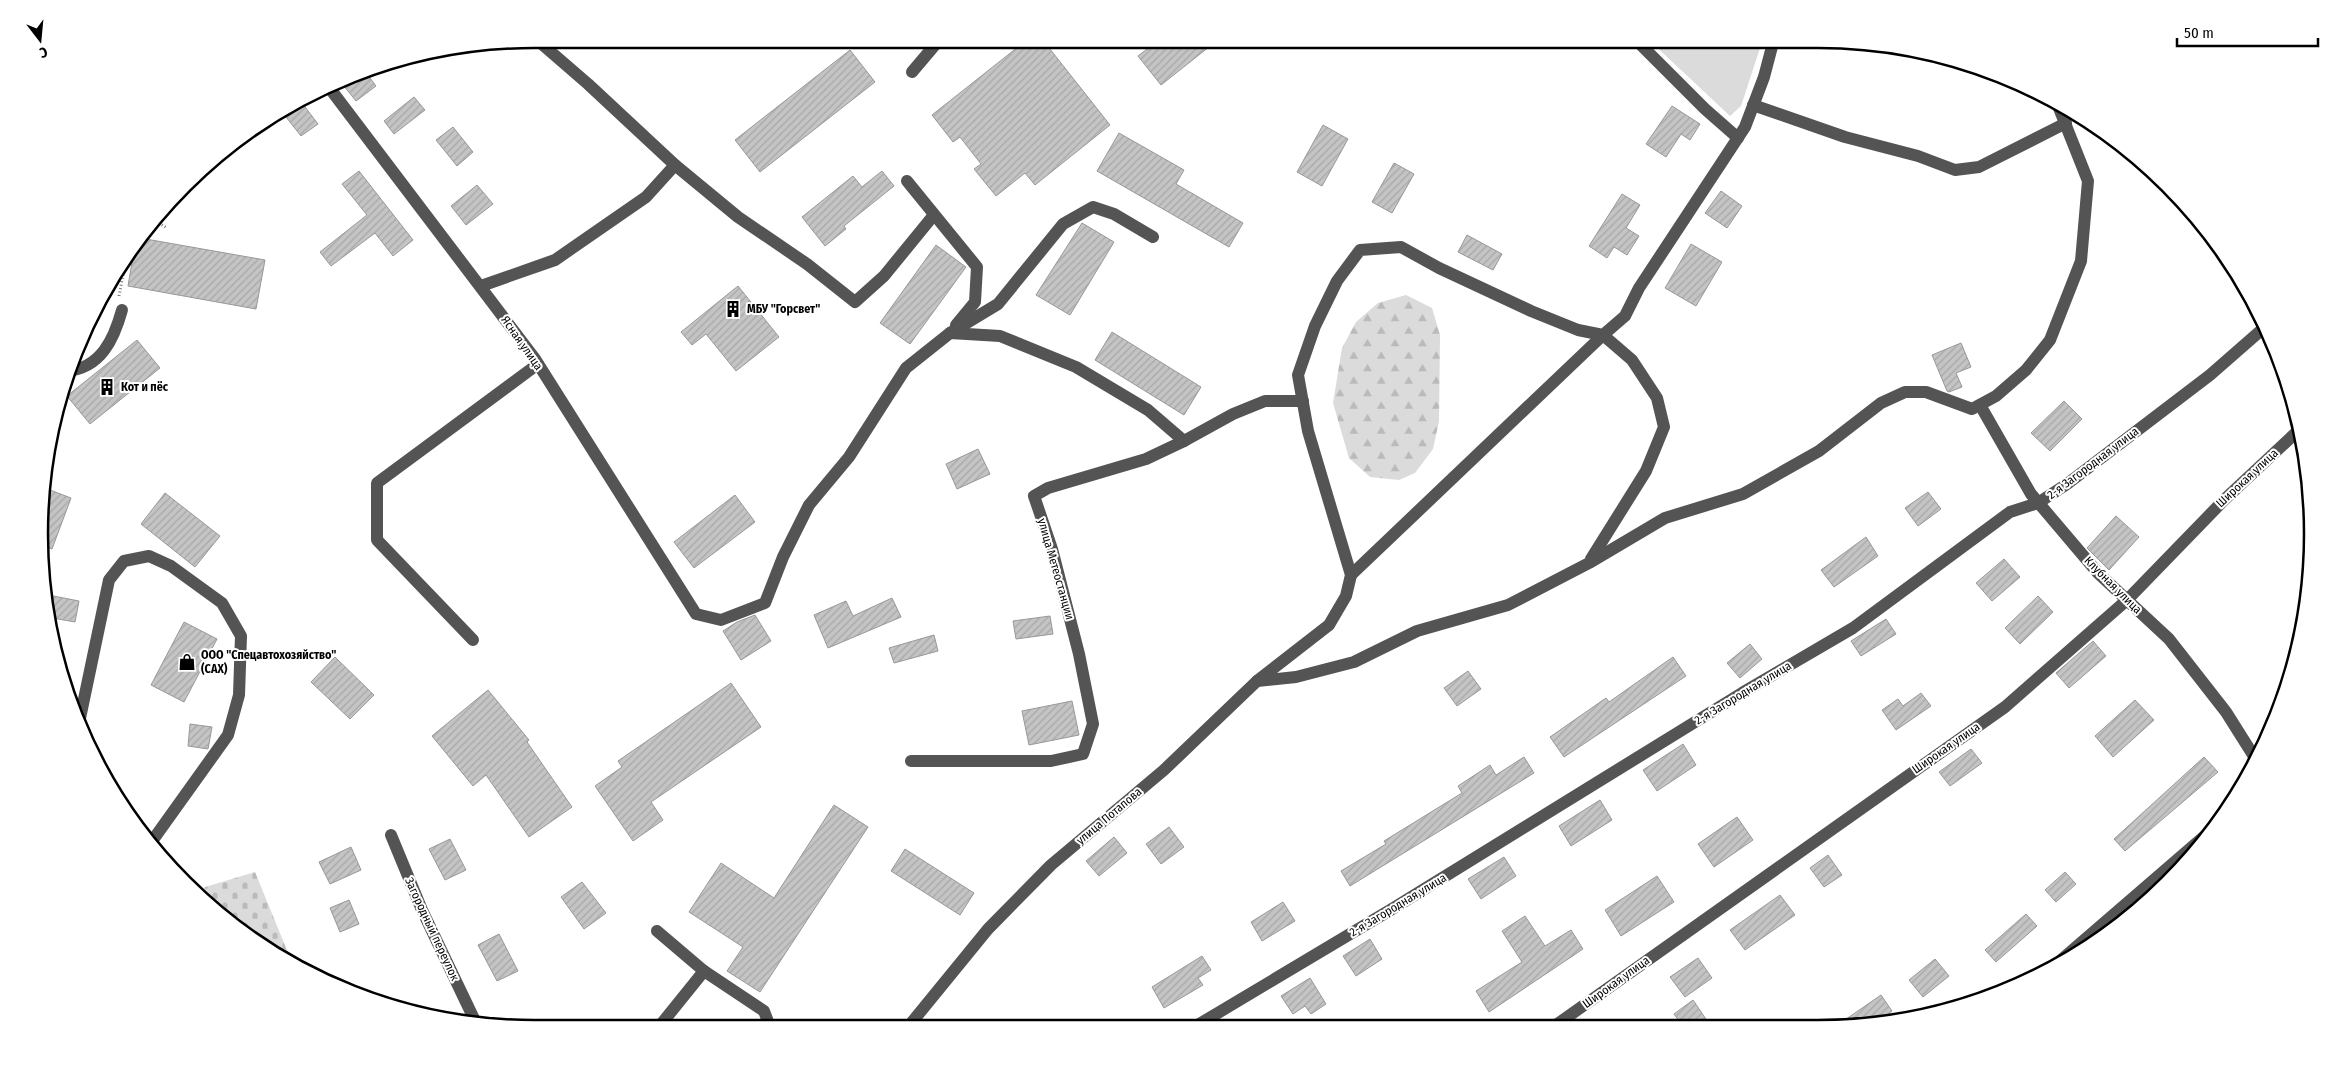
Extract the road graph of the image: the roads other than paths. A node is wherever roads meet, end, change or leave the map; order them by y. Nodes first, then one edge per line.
1 (546, 48) edge
2 (932, 48) edge
3 (1644, 48) edge
4 (1772, 48) edge
5 (912, 72) dead end
6 (332, 92) edge
7 (1753, 105) junction
8 (2061, 113) edge
9 (2066, 123) junction
10 (1738, 138) junction
11 (675, 165) junction
12 (907, 181) dead end
13 (933, 216) junction
14 (1153, 236) dead end
15 (482, 286) junction
16 (120, 306) road end
17 (2260, 331) edge
18 (950, 333) junction
19 (1603, 335) junction
20 (538, 364) junction
21 (76, 370) edge
22 (1303, 401) junction
23 (1980, 405) junction
24 (2294, 435) edge
25 (1184, 441) junction
26 (2038, 503) junction
27 (1589, 563) junction
28 (1351, 575) junction
29 (2127, 600) junction
30 (473, 640) dead end
31 (1257, 681) junction
32 (81, 712) edge
33 (2252, 753) edge
34 (911, 760) dead end
35 (390, 835) dead end
36 (155, 837) edge
37 (2182, 857) edge
38 (657, 931) dead end
39 (2081, 943) edge
40 (704, 971) junction
41 (473, 1015) edge
42 (664, 1020) edge
43 (767, 1020) edge
44 (914, 1020) edge
45 (1206, 1020) edge
46 (1563, 1020) edge

1 - 11 street
2 - 5 street
3 - 10 street
4 - 7 street
6 - 15 street, Ясная улица
7 - 9 street
7 - 10 street
8 - 9 street
9 - 23 street
10 - 19 street
11 - 13 street
11 - 15 street
12 - 13 street
13 - 18 street
14 - 18 street
15 - 20 street, Ясная улица
16 - 21 street
17 - 26 street, 2-я Загородная улица
18 - 20 street, Ясная улица
18 - 25 street
19 - 22 street
19 - 27 street
19 - 28 street
20 - 30 street
22 - 25 street, улица Метеостанции
22 - 28 street
23 - 26 street, Клубная улица
23 - 27 street
24 - 29 street, Широкая улица
25 - 34 street, улица Метеостанции
26 - 29 street, Клубная улица
26 - 45 street, 2-я Загородная улица
27 - 31 street
28 - 31 street, улица Потапова
29 - 33 street, Клубная улица
29 - 46 street, Широкая улица
31 - 44 street, улица Потапова
32 - 36 street
35 - 41 street, Загородный переулок
37 - 39 street
38 - 40 street
40 - 42 street
40 - 43 street

